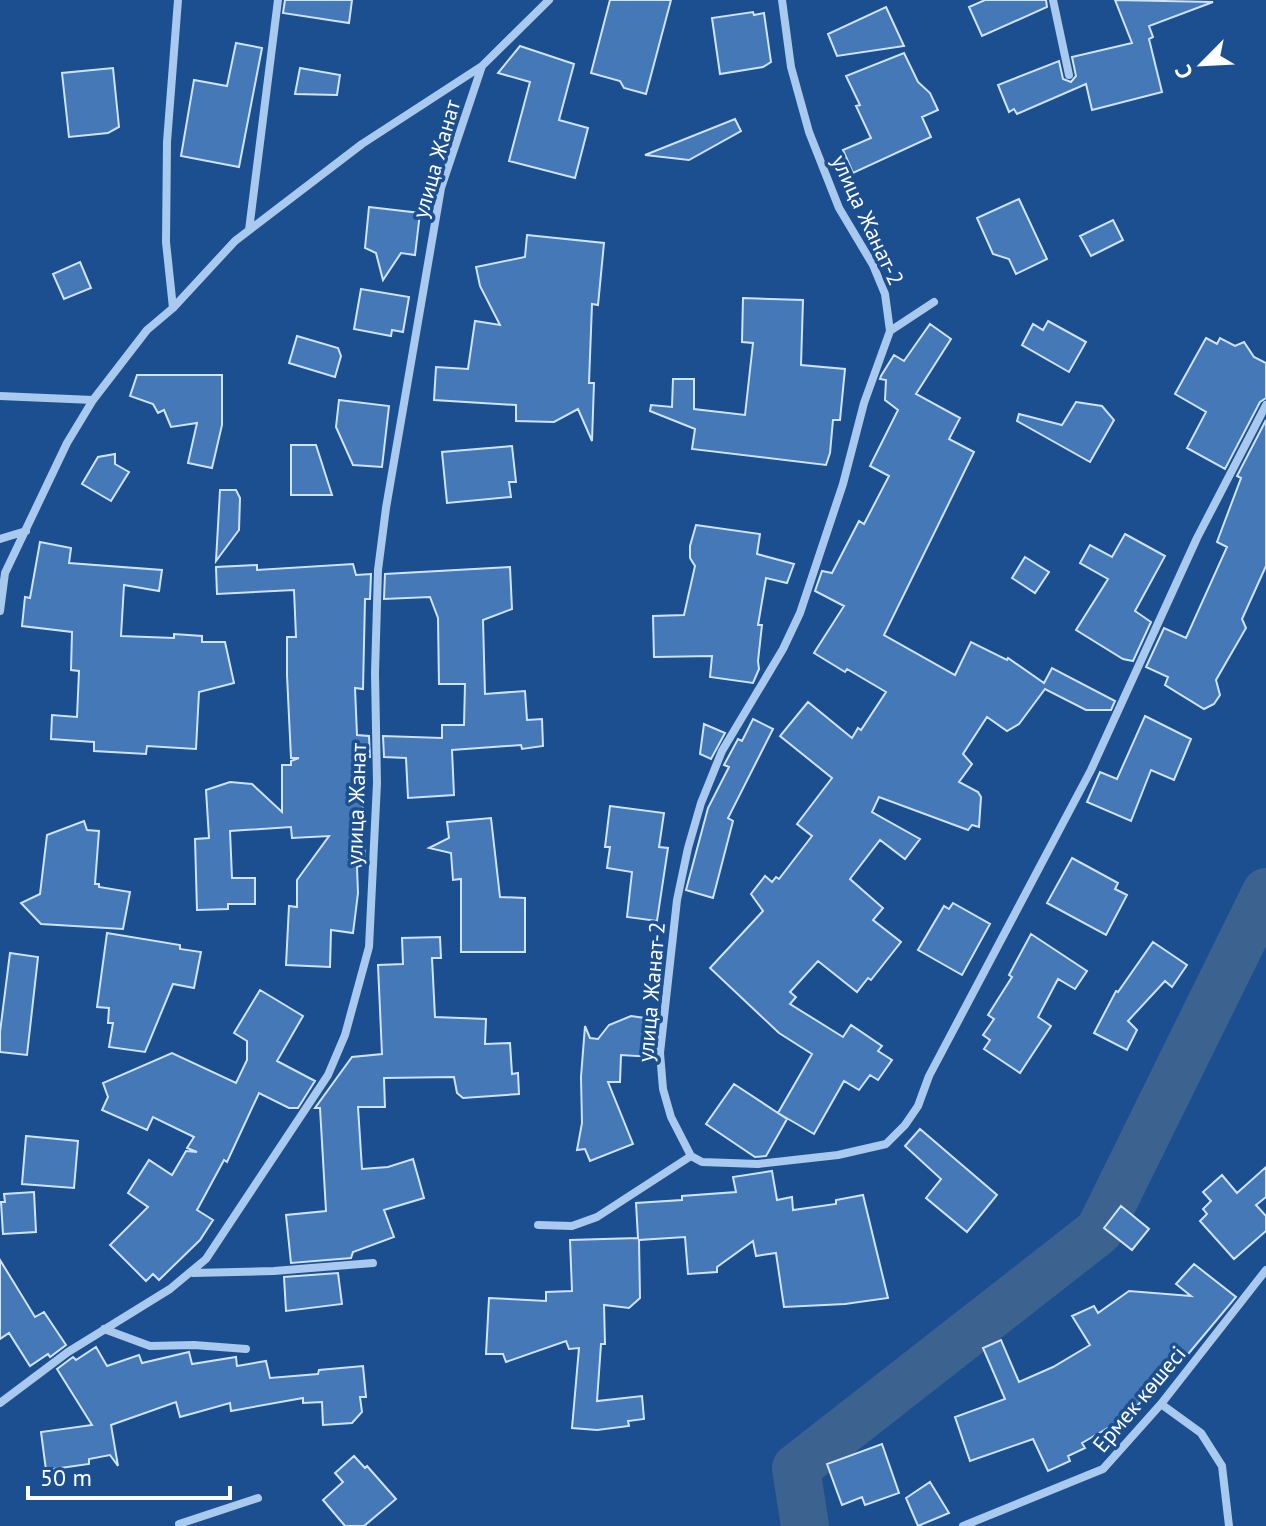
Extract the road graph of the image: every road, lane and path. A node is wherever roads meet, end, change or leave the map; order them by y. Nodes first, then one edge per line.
1 (178, 0) edge
2 (278, 0) edge
3 (549, 0) edge
4 (782, 0) edge
5 (1053, 0) edge
6 (482, 66) junction
7 (1069, 75) dead end
8 (249, 230) junction
9 (934, 302) dead end
10 (173, 308) junction
11 (890, 331) junction
12 (0, 396) edge
13 (93, 400) junction
14 (1266, 405) edge
15 (26, 530) junction
16 (0, 539) edge
17 (0, 611) edge
18 (691, 1156) junction
19 (538, 1225) dead end
20 (373, 1263) dead end
21 (1266, 1270) edge
22 (192, 1273) junction
23 (104, 1329) junction
24 (246, 1349) dead end
25 (0, 1403) edge
26 (1161, 1404) junction
27 (258, 1498) dead end
28 (178, 1525) edge
29 (963, 1526) edge
30 (1229, 1526) edge

1 - 10 street
2 - 8 street
3 - 6 street
4 - 11 street, улица Жанат-2
5 - 7 street
6 - 8 street
6 - 22 street, улица Жанат
8 - 10 street
9 - 11 street
10 - 13 street
11 - 18 street, улица Жанат-2
12 - 13 street
13 - 15 street
14 - 18 street
15 - 16 street
15 - 17 street
18 - 19 street
20 - 22 street
21 - 26 street, Ермек көшесі
22 - 23 street, улица Жанат
23 - 24 street
23 - 25 street, улица Жанат
26 - 29 street, Ермек көшесі
26 - 30 street
27 - 28 street

